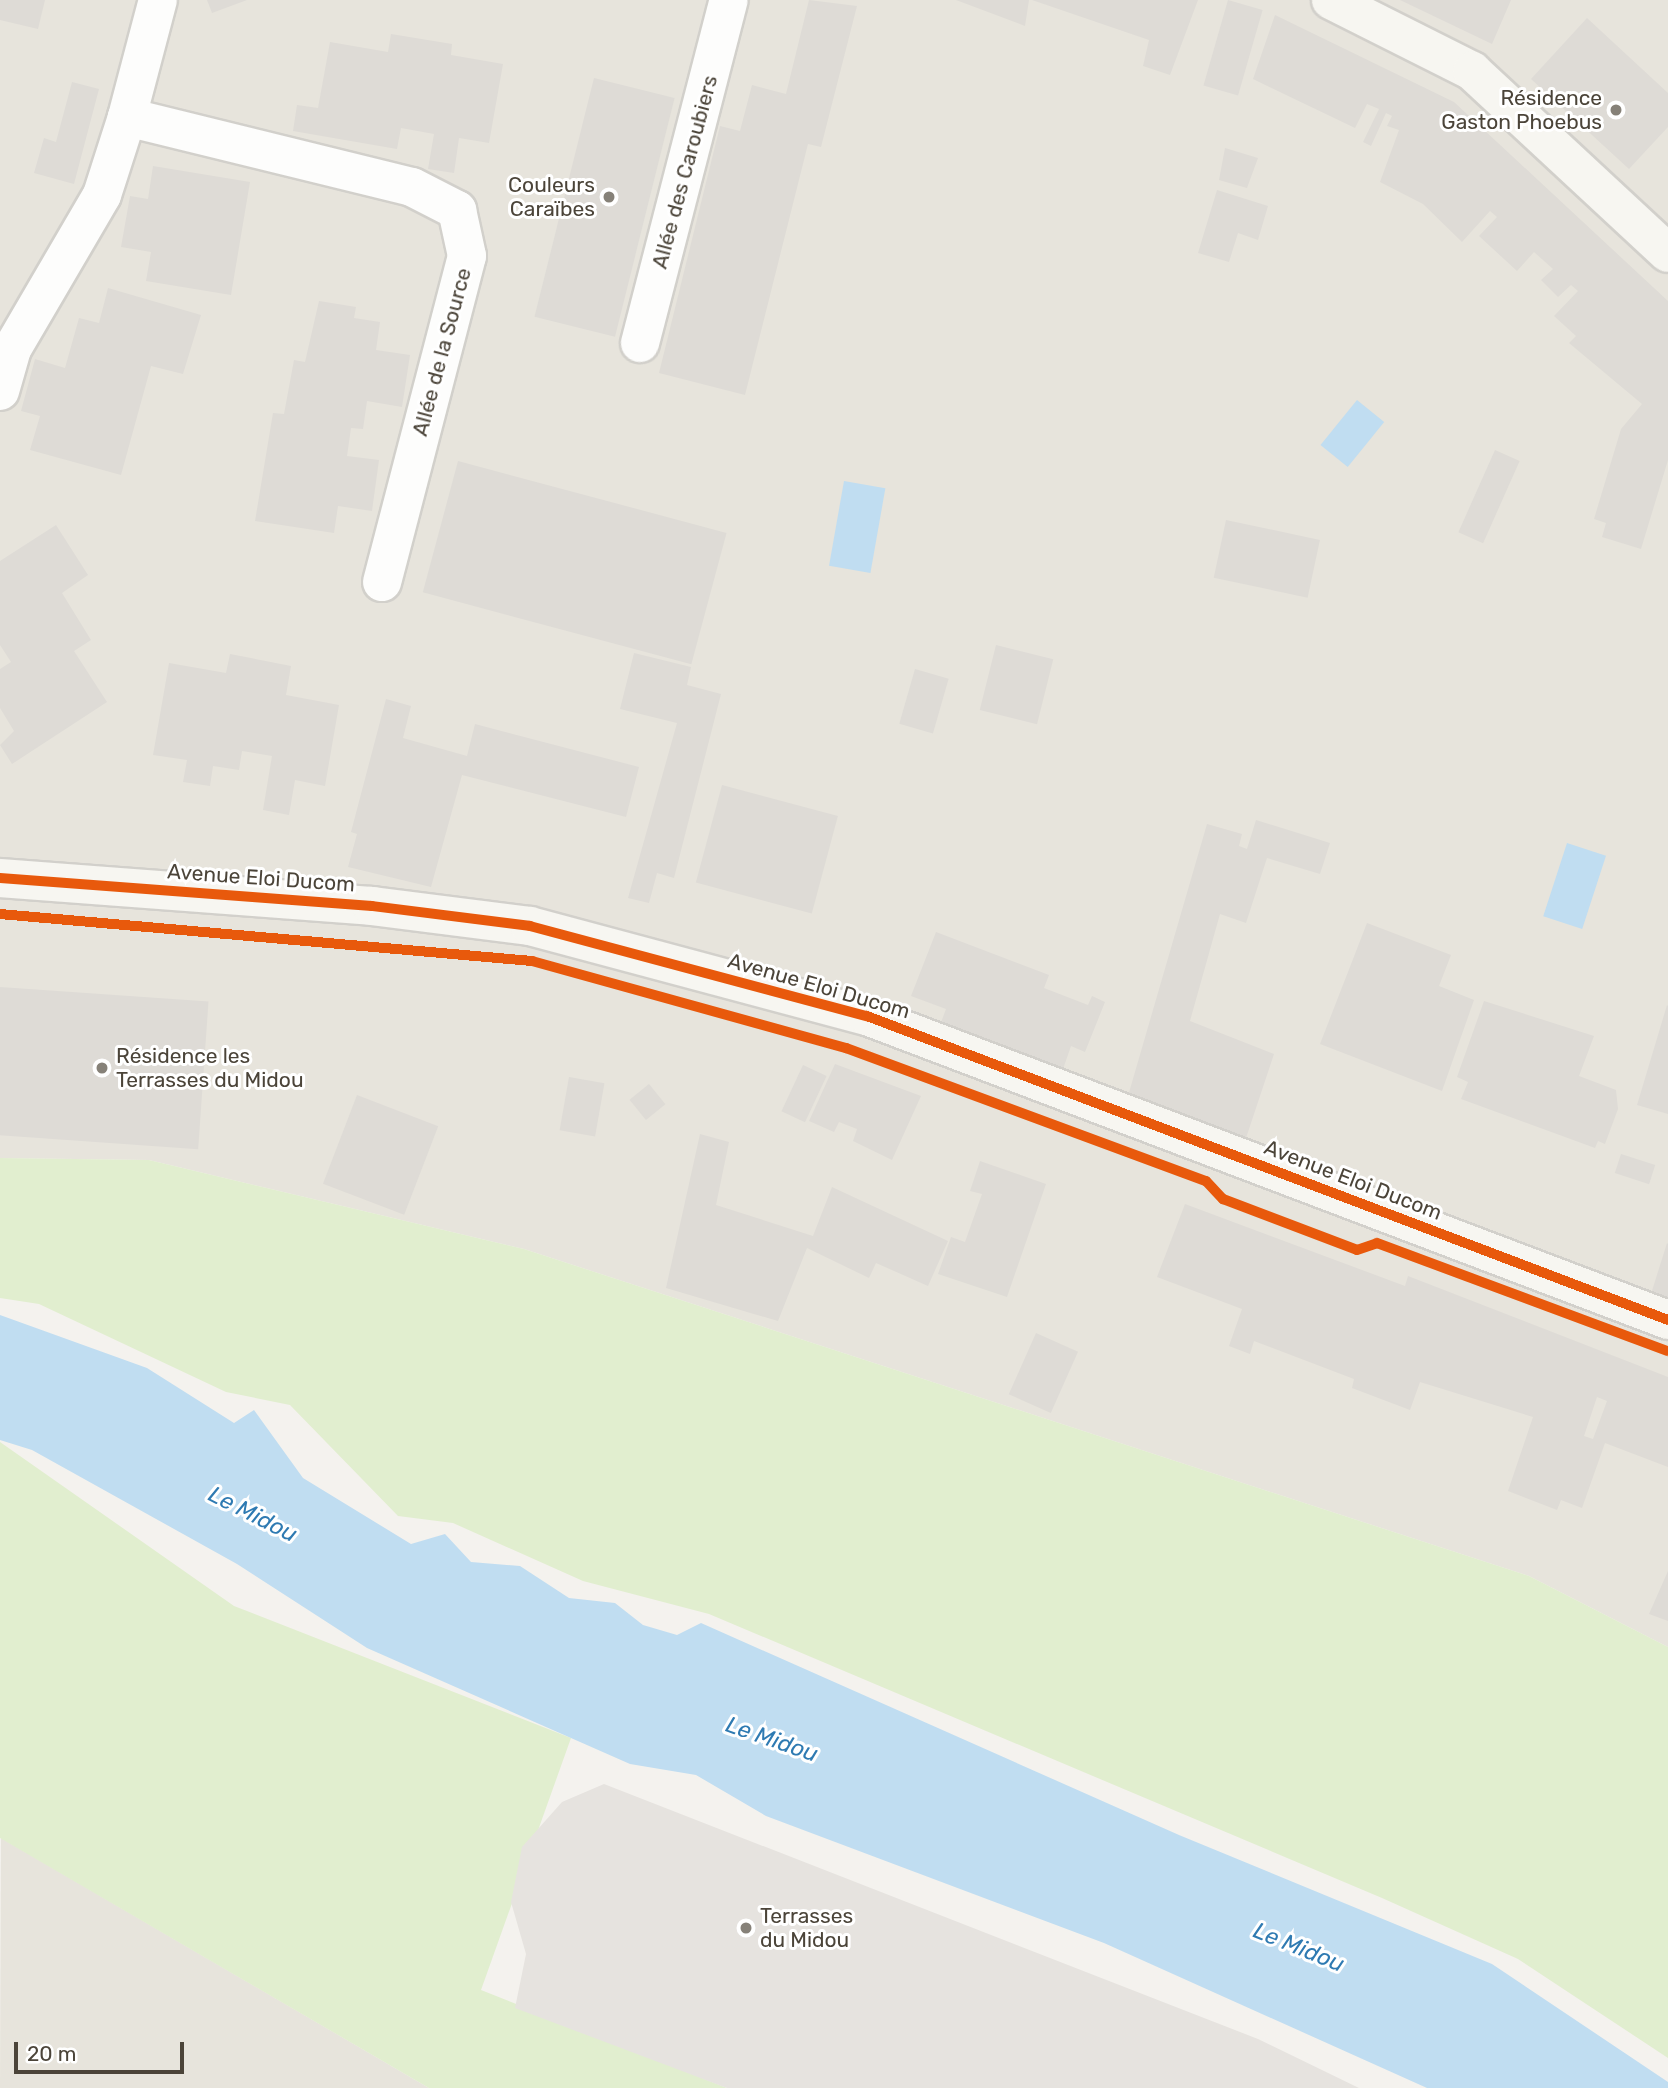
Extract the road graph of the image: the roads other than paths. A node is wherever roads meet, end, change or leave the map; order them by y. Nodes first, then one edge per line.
1 (158, 0) edge
2 (729, 0) edge
3 (1331, 0) edge
4 (127, 117) junction
5 (1668, 253) edge
6 (640, 343) dead end
7 (0, 391) edge
8 (382, 582) dead end
9 (0, 878) edge
10 (1668, 1320) edge

1 - 4 street
2 - 6 street, Allée des Caroubiers
3 - 5 street
4 - 7 street
4 - 8 street, Allée de la Source
9 - 10 street, Avenue Eloi Ducom

